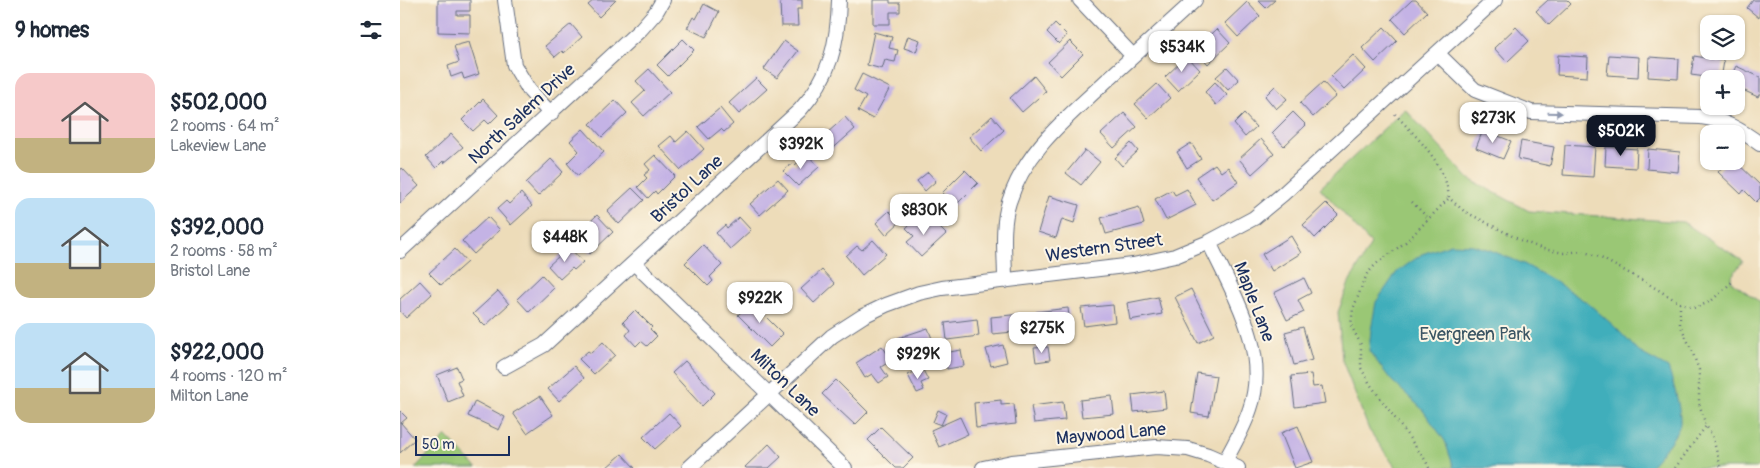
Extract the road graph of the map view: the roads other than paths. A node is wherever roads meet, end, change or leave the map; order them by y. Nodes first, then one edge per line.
1 (505, 0) edge
2 (663, 0) edge
3 (839, 0) edge
4 (1080, 0) edge
5 (1195, 0) edge
6 (1495, 0) edge
7 (1437, 53) junction
8 (1133, 56) junction
9 (551, 114) junction
10 (1760, 144) edge
11 (1209, 242) junction
12 (400, 251) edge
13 (634, 262) junction
14 (1005, 281) junction
15 (504, 367) dead end
16 (768, 394) junction
17 (1225, 461) junction
18 (689, 468) edge
19 (845, 468) edge
20 (983, 468) edge
21 (1238, 468) edge

1 - 9 street
2 - 9 street, North Salem Drive
3 - 13 street, Bristol Lane
4 - 8 street
5 - 8 street
6 - 7 street, Western Street
7 -> 10 street
7 - 11 street, Western Street
8 - 14 street
9 - 12 street, North Salem Drive
11 - 14 street, Western Street
11 - 17 street, Maple Lane
13 - 15 street, Bristol Lane
13 - 16 street, Milton Lane
14 - 16 street, Western Street
16 - 18 street, Western Street
16 - 19 street, Milton Lane
17 - 20 street, Maywood Lane
17 - 21 street, Maywood Lane

